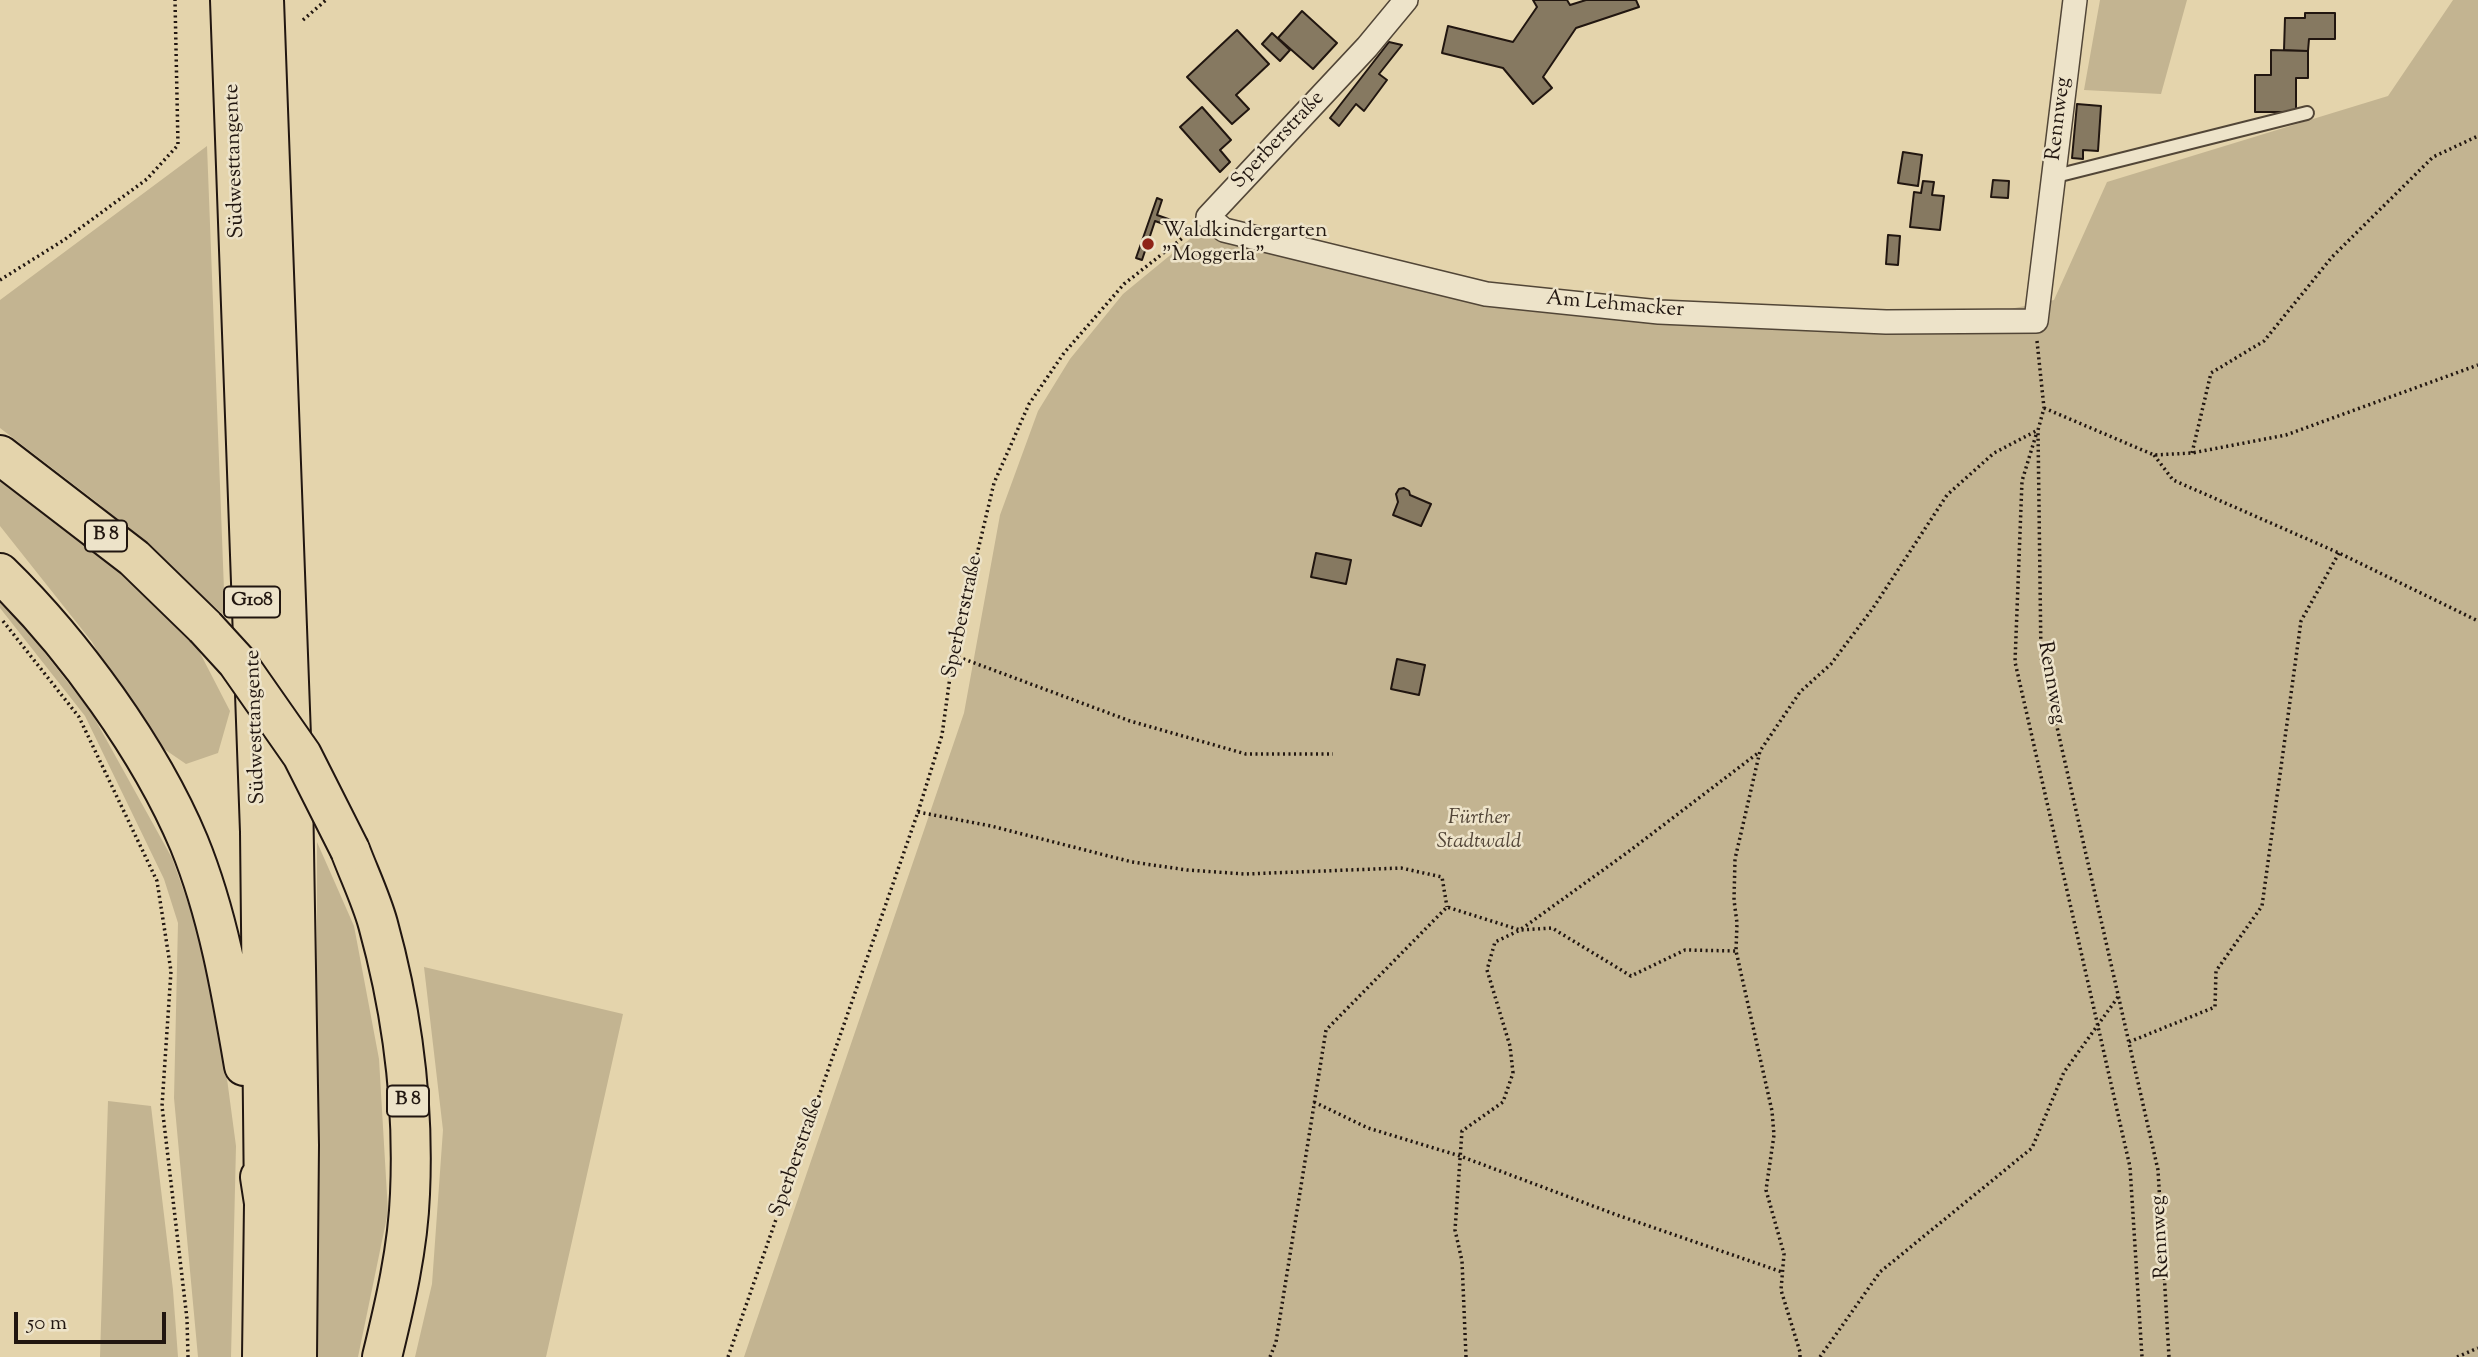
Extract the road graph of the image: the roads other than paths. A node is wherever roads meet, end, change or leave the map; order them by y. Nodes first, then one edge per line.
1 (230, 0) edge
2 (264, 0) edge
3 (1406, 0) edge
4 (2075, 0) edge
5 (2307, 113) dead end
6 (2052, 177) junction
7 (1208, 216) joint
8 (2036, 321) joint
9 (0, 455) edge
10 (0, 573) edge
11 (264, 1203) junction
12 (262, 1357) edge
13 (296, 1357) edge
14 (382, 1357) edge

1 - 11 highway, Südwesttangente / G108
2 - 13 highway, Südwesttangente / G108
3 - 7 street, Sperberstraße
4 - 6 street, Rennweg
5 - 6 lane
6 - 8 street, Rennweg
7 - 8 street, Am Lehmacker
9 - 14 highway, B 8, bridge
10 - 11 highway
11 - 12 highway

